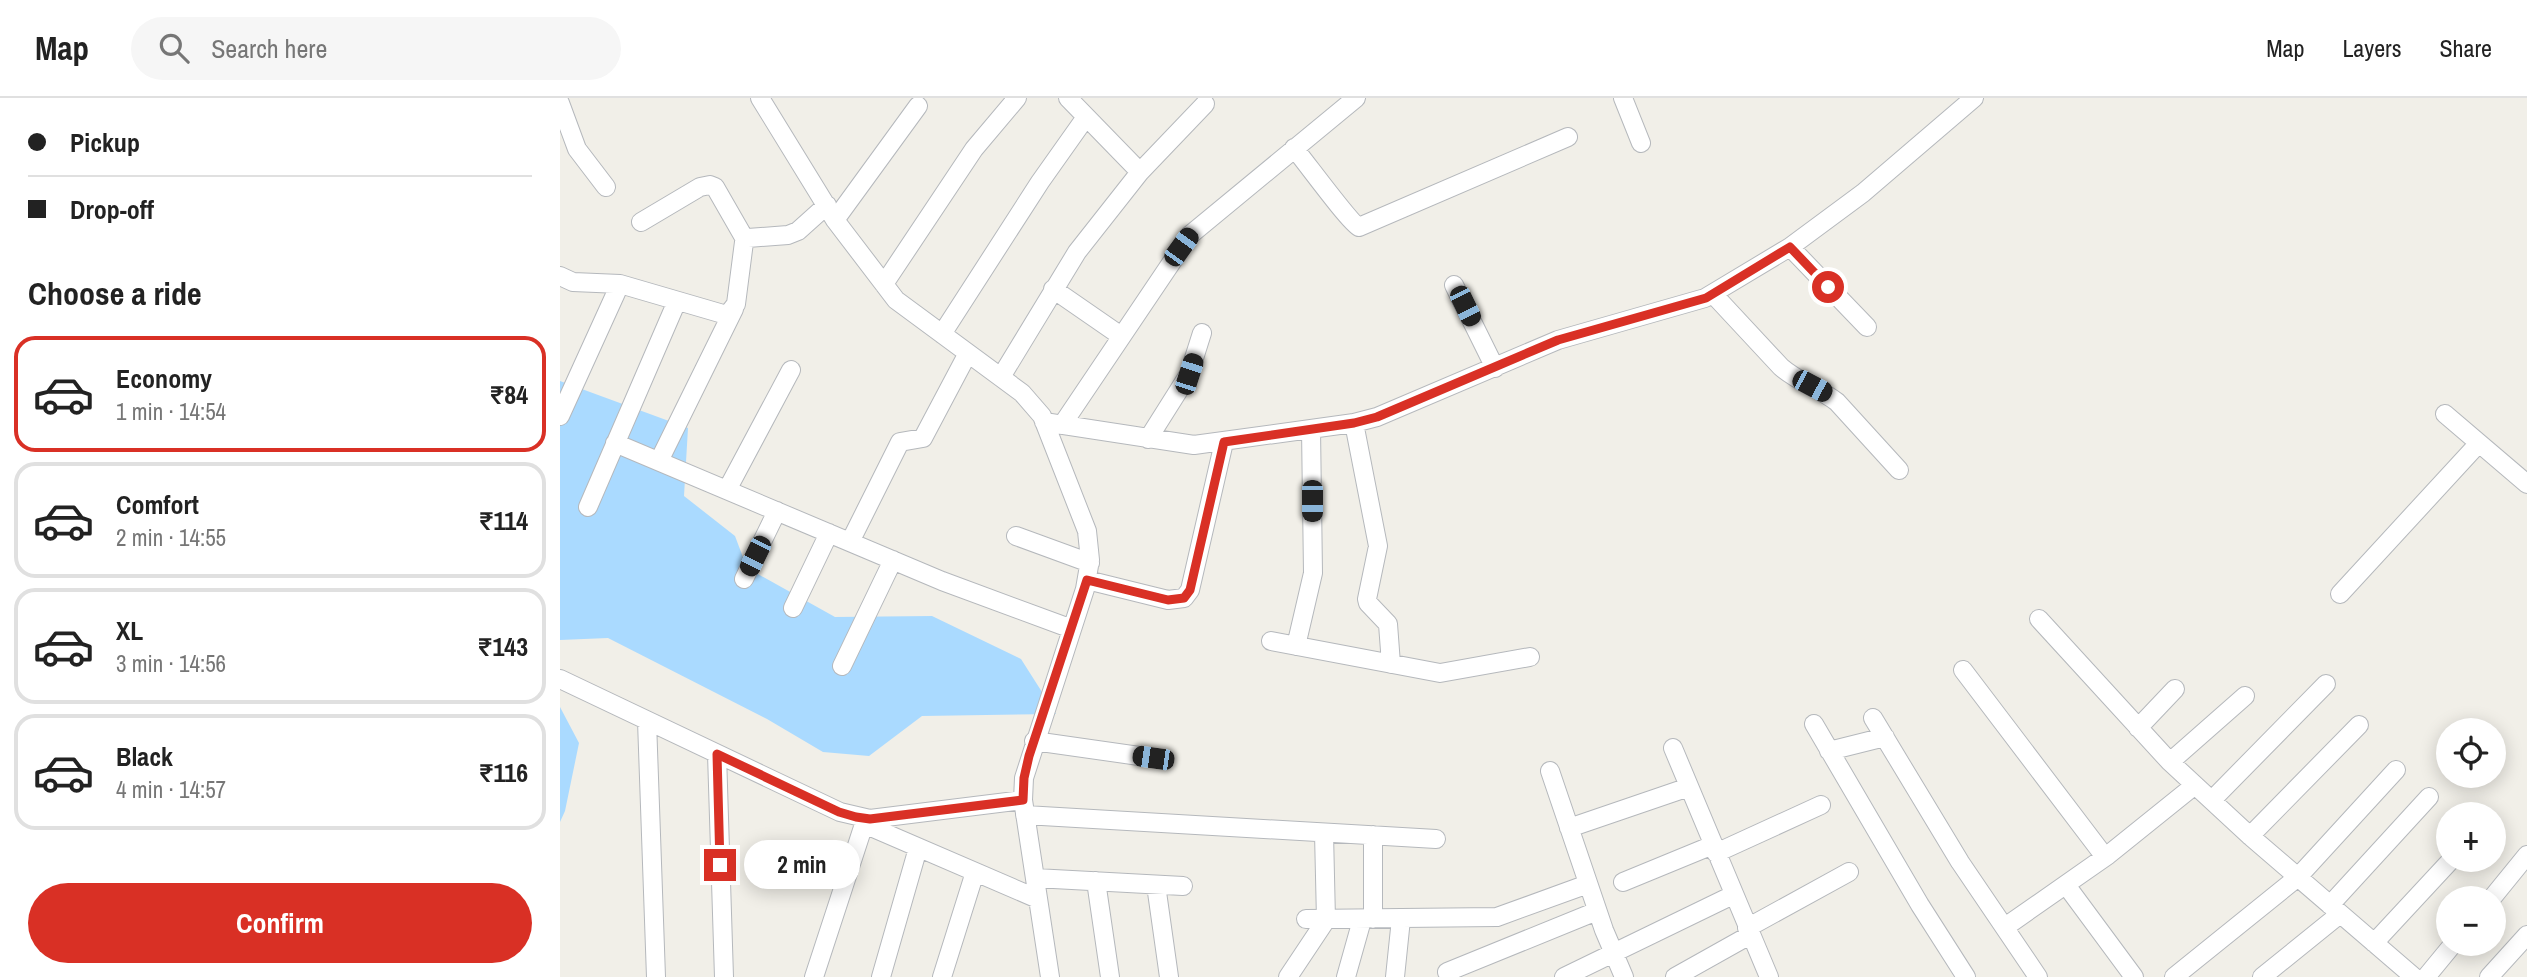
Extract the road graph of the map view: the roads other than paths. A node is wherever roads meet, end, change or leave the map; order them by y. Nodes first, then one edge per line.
1 (760, 98) edge
2 (1017, 98) edge
3 (1068, 98) edge
4 (1356, 98) edge
5 (1623, 98) edge
6 (1974, 98) edge
7 (560, 103) edge
8 (1205, 104) dead end
9 (918, 106) dead end
10 (1086, 117) junction
11 (1568, 137) dead end
12 (1641, 143) dead end
13 (1294, 148) junction
14 (1140, 172) junction
15 (606, 187) dead end
16 (831, 213) junction
17 (641, 222) dead end
18 (746, 240) junction
19 (1790, 247) junction
20 (560, 276) edge
21 (620, 284) junction
22 (884, 284) junction
23 (1454, 285) dead end
24 (1053, 289) junction
25 (1713, 294) junction
26 (677, 301) junction
27 (734, 309) junction
28 (1867, 327) dead end
29 (1202, 333) dead end
30 (942, 334) junction
31 (1122, 336) junction
32 (968, 353) junction
33 (1495, 368) junction
34 (792, 370) dead end
35 (1001, 377) junction
36 (2445, 414) dead end
37 (560, 416) edge
38 (1354, 423) junction
39 (1053, 424) junction
40 (1311, 429) junction
41 (1148, 439) junction
42 (1224, 442) junction
43 (615, 443) junction
44 (2479, 443) junction
45 (659, 461) junction
46 (1899, 470) dead end
47 (2527, 484) edge
48 (727, 490) junction
49 (588, 507) dead end
50 (777, 511) junction
51 (829, 533) junction
52 (1016, 536) dead end
53 (850, 542) junction
54 (893, 560) junction
55 (1088, 571) junction
56 (744, 579) dead end
57 (2340, 594) dead end
58 (793, 608) dead end
59 (2039, 619) dead end
60 (1072, 629) junction
61 (1270, 641) dead end
62 (1296, 646) junction
63 (1530, 657) dead end
64 (1391, 664) junction
65 (842, 666) dead end
66 (1963, 670) dead end
67 (560, 679) edge
68 (2326, 684) dead end
69 (2175, 689) dead end
70 (2245, 696) dead end
71 (1873, 718) dead end
72 (648, 721) junction
73 (1814, 724) dead end
74 (2358, 725) dead end
75 (2138, 728) junction
76 (1885, 737) junction
77 (1034, 741) junction
78 (1673, 748) dead end
79 (1829, 751) junction
80 (717, 754) junction
81 (1153, 758) dead end
82 (2170, 762) junction
83 (2396, 770) dead end
84 (1550, 771) dead end
85 (2195, 785) junction
86 (1689, 787) junction
87 (2429, 797) dead end
88 (2212, 800) junction
89 (1821, 804) dead end
90 (1024, 808) junction
91 (865, 821) junction
92 (1569, 828) junction
93 (1324, 833) junction
94 (1373, 835) junction
95 (2250, 836) junction
96 (1436, 839) dead end
97 (918, 848) junction
98 (1715, 849) junction
99 (2527, 855) edge
100 (2105, 857) junction
101 (975, 872) junction
102 (1849, 872) dead end
103 (2440, 872) edge
104 (2298, 877) junction
105 (1035, 878) junction
106 (1096, 881) junction
107 (1623, 882) dead end
108 (1588, 884) junction
109 (1156, 885) junction
110 (2066, 885) junction
111 (1183, 886) dead end
112 (2502, 886) edge
113 (1733, 895) junction
114 (1038, 899) junction
115 (2335, 909) junction
116 (1597, 911) junction
117 (1306, 919) dead end
118 (1367, 919) junction
119 (1401, 919) junction
120 (1326, 920) junction
121 (2005, 928) junction
122 (1749, 932) junction
123 (2527, 934) edge
124 (2374, 943) junction
125 (1613, 953) junction
126 (2443, 956) edge
127 (1447, 972) dead end
128 (1964, 976) edge
129 (656, 977) edge
130 (724, 977) edge
131 (814, 977) edge
132 (881, 977) edge
133 (942, 977) edge
134 (1050, 977) edge
135 (1110, 977) edge
136 (1169, 977) edge
137 (1288, 977) edge
138 (1346, 977) edge
139 (1395, 977) edge
140 (1564, 977) edge
141 (1624, 977) edge
142 (1675, 977) edge
143 (1769, 977) edge
144 (2038, 977) edge
145 (2134, 977) edge
146 (2174, 977) edge
147 (2262, 977) edge
148 (2414, 977) edge
149 (2426, 977) edge
150 (2488, 977) edge

1 - 16 street
2 - 22 street
3 - 10 street
4 - 13 street
5 - 12 street
6 - 19 street
7 - 15 street
8 - 14 street
9 - 16 street
10 - 14 street
10 - 30 street
11 - 13 street
13 - 31 street
14 - 24 street
16 - 18 street
16 - 22 street
17 - 18 street
18 - 27 street
19 - 25 street
19 - 28 street
20 - 21 street
21 - 26 street
21 - 37 street
22 - 30 street
23 - 33 street
24 - 31 street
24 - 35 street
25 - 33 street
25 - 46 street
26 - 27 street
26 - 43 street
27 - 45 street
29 - 41 street
30 - 32 street
31 - 39 street
32 - 35 street
32 - 53 street
33 - 38 street
34 - 48 street
35 - 39 street
36 - 44 street
38 - 40 street
38 - 64 street
39 - 41 street
39 - 55 street
40 - 42 street
40 - 62 street
41 - 42 street
42 - 55 street
43 - 45 street
43 - 49 street
44 - 47 street
44 - 57 street
45 - 48 street
48 - 50 street
50 - 51 street
50 - 56 street
51 - 53 street
51 - 58 street
52 - 55 street
53 - 54 street
54 - 60 street
54 - 65 street
55 - 60 street
59 - 75 street
60 - 77 street
61 - 62 street
62 - 64 street
63 - 64 street
66 - 100 street
67 - 72 street
68 - 88 street
69 - 75 street
70 - 82 street
71 - 76 street
72 - 80 street
72 - 129 street
73 - 79 street
74 - 95 street
75 - 82 street
76 - 79 street
76 - 121 street
77 - 81 street
77 - 90 street
78 - 86 street
79 - 128 street
80 - 91 street
80 - 130 street
82 - 85 street
83 - 104 street
84 - 92 street
85 - 88 street
85 - 100 street
86 - 92 street
86 - 98 street
87 - 115 street
88 - 95 street
89 - 98 street
90 - 91 street
90 - 93 street
90 - 105 street
91 - 97 street
91 - 131 street
92 - 108 street
93 - 94 street
93 - 120 street
94 - 96 street
94 - 118 street
95 - 104 street
97 - 101 street
97 - 132 street
98 - 107 street
98 - 113 street
99 - 112 street
100 - 110 street
101 - 114 street
101 - 133 street
102 - 122 street
103 - 124 street
104 - 115 street
104 - 146 street
105 - 106 street
105 - 114 street
106 - 109 street
106 - 135 street
108 - 116 street
108 - 119 street
109 - 111 street
109 - 136 street
110 - 121 street
110 - 145 street
113 - 122 street
113 - 125 street
114 - 134 street
115 - 124 street
115 - 147 street
116 - 125 street
116 - 127 street
117 - 120 street
118 - 119 street
118 - 120 street
118 - 138 street
119 - 139 street
120 - 137 street
121 - 144 street
122 - 142 street
122 - 143 street
123 - 150 street
124 - 148 street
125 - 140 street
125 - 141 street
126 - 149 street

